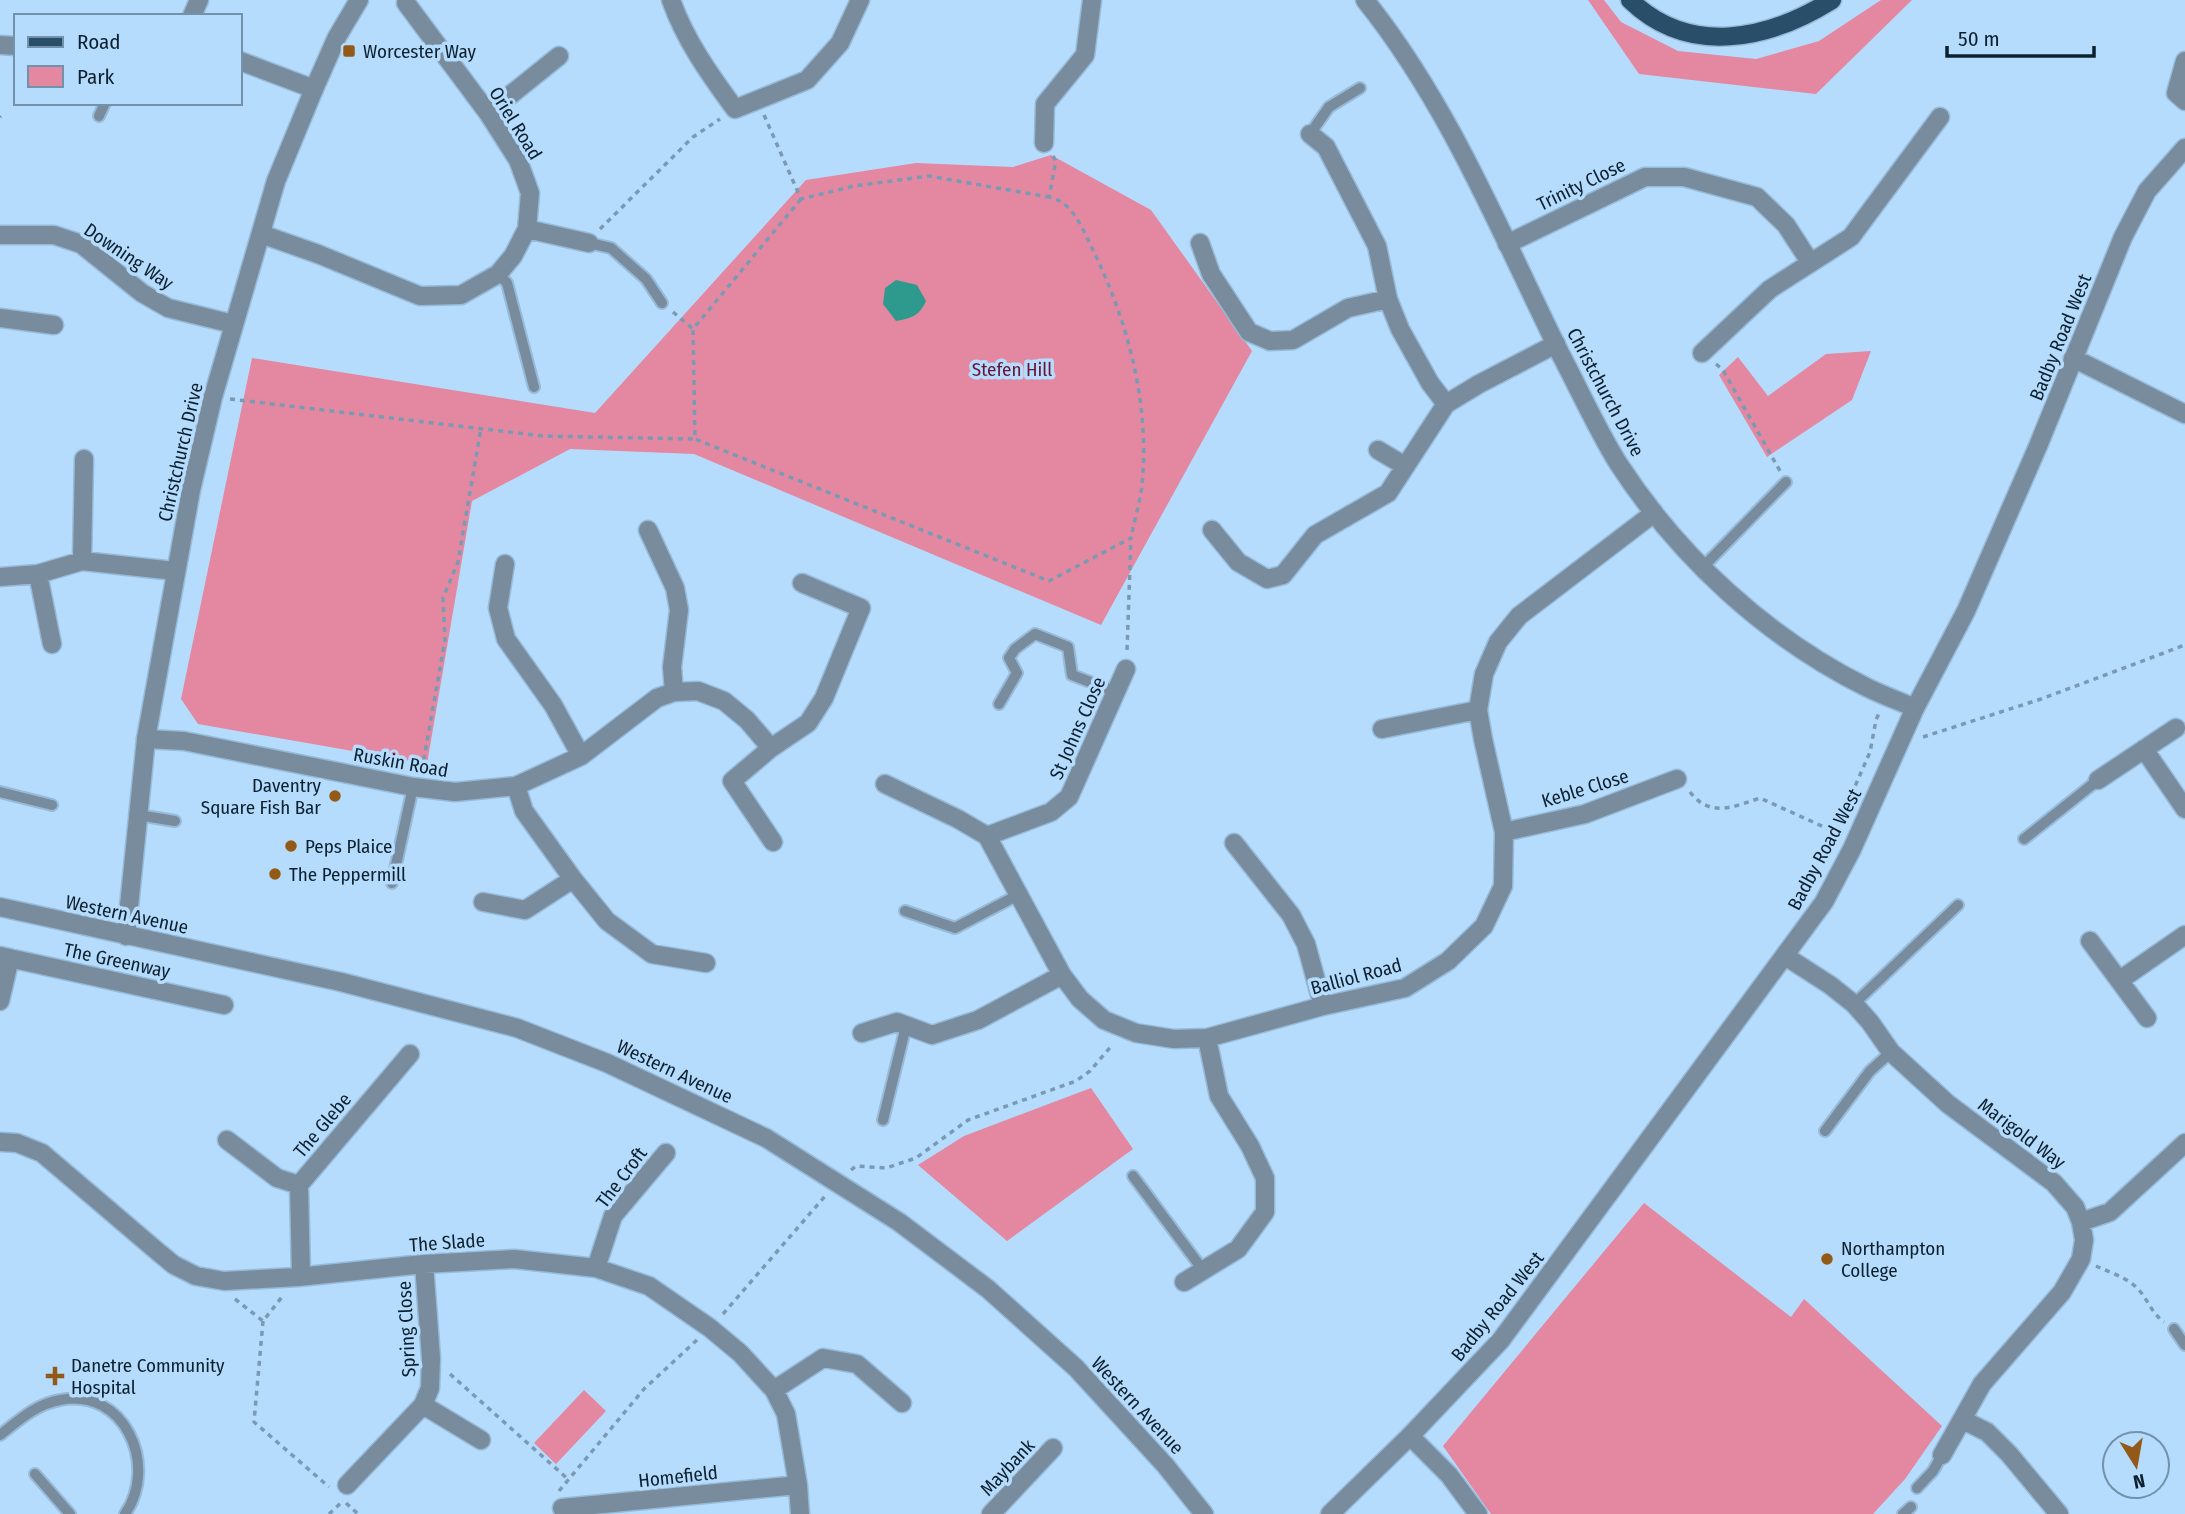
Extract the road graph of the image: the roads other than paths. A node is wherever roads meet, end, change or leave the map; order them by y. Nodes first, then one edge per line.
1 (359, 0) edge
2 (671, 0) edge
3 (860, 0) edge
4 (1092, 0) edge
5 (1365, 0) edge
6 (1629, 0) edge
7 (1832, 0) edge
8 (406, 3) dead end
9 (559, 56) dead end
10 (2185, 61) edge
11 (242, 62) edge
12 (1360, 88) dead end
13 (314, 89) junction
14 (2185, 101) edge
15 (104, 105) edge
16 (488, 113) junction
17 (99, 116) dead end
18 (1940, 117) dead end
19 (1310, 134) joint
20 (1044, 143) road end
21 (2185, 148) edge
22 (527, 229) junction
23 (261, 234) junction
24 (0, 235) edge
25 (589, 243) joint
26 (1200, 243) dead end
27 (1507, 244) junction
28 (1810, 262) junction
29 (498, 274) junction
30 (1388, 299) junction
31 (662, 303) dead end
32 (0, 317) edge
33 (233, 324) junction
34 (54, 325) dead end
35 (1556, 344) junction
36 (1702, 353) road end
37 (2073, 358) junction
38 (534, 387) dead end
39 (1446, 404) junction
40 (2185, 414) edge
41 (1378, 450) dead end
42 (84, 459) dead end
43 (1405, 466) junction
44 (1786, 482) road end
45 (1654, 513) junction
46 (648, 530) dead end
47 (1212, 530) dead end
48 (82, 561) junction
49 (505, 564) dead end
50 (1702, 568) junction
51 (175, 571) junction
52 (38, 574) junction
53 (0, 576) edge
54 (802, 583) dead end
55 (52, 644) dead end
56 (1126, 669) road end
57 (674, 692) junction
58 (1116, 692) junction
59 (999, 704) dead end
60 (1915, 708) junction
61 (1478, 710) junction
62 (2176, 728) dead end
63 (1382, 729) dead end
64 (146, 739) junction
65 (771, 748) junction
66 (2144, 749) junction
67 (581, 756) junction
68 (1677, 779) road end
69 (2098, 780) joint
70 (885, 784) dead end
71 (516, 786) junction
72 (413, 787) junction
73 (0, 792) edge
74 (52, 805) dead end
75 (2185, 809) edge
76 (138, 815) junction
77 (175, 821) dead end
78 (1504, 832) junction
79 (987, 836) junction
80 (2024, 839) dead end
81 (773, 842) dead end
82 (1234, 843) dead end
83 (573, 879) junction
84 (391, 883) dead end
85 (1018, 895) junction
86 (483, 902) dead end
87 (1958, 905) dead end
88 (0, 907) edge
89 (905, 911) dead end
90 (2185, 934) edge
91 (126, 936) junction
92 (2090, 941) dead end
93 (1785, 956) junction
94 (5, 957) edge
95 (706, 963) dead end
96 (1062, 975) junction
97 (2120, 980) junction
98 (0, 1001) edge
99 (1854, 1004) junction
100 (224, 1005) dead end
101 (1323, 1006) junction
102 (2147, 1018) dead end
103 (906, 1026) junction
104 (862, 1033) dead end
105 (1207, 1038) junction
106 (1891, 1052) junction
107 (410, 1054) dead end
108 (883, 1120) dead end
109 (1825, 1131) dead end
110 (227, 1140) dead end
111 (0, 1142) edge
112 (2185, 1143) edge
113 (666, 1153) dead end
114 (1133, 1176) dead end
115 (299, 1185) junction
116 (2081, 1222) junction
117 (424, 1264) junction
118 (596, 1268) junction
119 (1203, 1270) junction
120 (302, 1276) junction
121 (1184, 1282) dead end
122 (2174, 1329) road end
123 (2185, 1345) edge
124 (774, 1390) junction
125 (902, 1403) dead end
126 (423, 1405) junction
127 (1963, 1420) junction
128 (0, 1436) edge
129 (1410, 1436) junction
130 (481, 1440) dead end
131 (1053, 1448) dead end
132 (1942, 1455) joint
133 (36, 1474) dead end
134 (798, 1485) junction
135 (1917, 1488) dead end
136 (345, 1492) road end
137 (558, 1503) road end
138 (1341, 1510) edge
139 (70, 1514) edge
140 (125, 1514) edge
141 (800, 1514) edge
142 (991, 1514) edge
143 (1204, 1514) edge
144 (1478, 1514) edge
145 (2059, 1514) edge

1 - 13 street, Christchurch Drive
2 - 3 street
4 - 20 street
5 - 27 street, Christchurch Drive
6 - 7 main road
8 - 16 street, Oriel Road
9 - 16 street
10 - 14 street
11 - 13 street
12 - 19 lane
13 - 23 street, Christchurch Drive
15 - 17 lane
16 - 22 street, Oriel Road
18 - 28 street
19 - 30 street
21 - 37 street, Badby Road West
22 - 25 street
22 - 29 street, Oriel Road
23 - 29 street, Oriel Road
23 - 33 street, Christchurch Drive
24 - 33 street, Downing Way
25 - 31 lane
26 - 30 street
27 - 28 street, Trinity Close
27 - 35 street, Christchurch Drive
28 - 36 street
29 - 38 lane
30 - 39 street
32 - 34 street
33 - 51 street, Christchurch Drive
35 - 39 street
35 - 45 street, Christchurch Drive
37 - 40 street
37 - 60 street, Badby Road West
39 - 43 street
41 - 43 street
42 - 48 street
43 - 47 street
44 - 50 lane
45 - 50 street, Christchurch Drive
45 - 61 street, Balliol Road
46 - 57 street
48 - 51 street
48 - 52 street
49 - 67 street
50 - 60 street, Christchurch Drive
51 - 64 street, Christchurch Drive
52 - 53 street
52 - 55 street
54 - 65 street
56 - 58 street, St Johns Close
57 - 65 street
57 - 67 street, Ruskin Road
58 - 59 lane
58 - 79 street, St Johns Close
60 - 93 street, Badby Road West
61 - 63 street
61 - 78 street, Balliol Road
62 - 66 street
64 - 72 street, Ruskin Road
64 - 76 street, Christchurch Drive
65 - 81 street
66 - 69 street
66 - 75 street
67 - 71 street, Ruskin Road
68 - 78 street, Keble Close
69 - 80 lane
70 - 79 street
71 - 72 street, Ruskin Road
71 - 83 street
72 - 84 lane
73 - 74 lane
76 - 77 lane
76 - 91 street, Christchurch Drive
78 - 101 street, Balliol Road
79 - 85 street, Balliol Road
82 - 101 street
83 - 86 street
83 - 95 street
85 - 89 lane
85 - 96 street, Balliol Road
87 - 99 lane
88 - 91 street, Western Avenue
90 - 97 street
91 - 143 street, Western Avenue
92 - 97 street
93 - 99 street, Marigold Way
93 - 129 street, Badby Road West
94 - 98 street
94 - 100 street, The Greenway
96 - 103 street
96 - 105 street, Balliol Road
97 - 102 street
99 - 106 street, Marigold Way
101 - 105 street, Balliol Road
103 - 104 street
103 - 108 lane
105 - 119 street
106 - 109 lane
106 - 116 street, Marigold Way
107 - 115 street, The Glebe
110 - 115 street
111 - 120 street, The Slade
112 - 116 street
113 - 118 street, The Croft
114 - 119 lane
115 - 120 street, The Glebe
116 - 127 street
117 - 118 street, The Slade
117 - 120 street, The Slade
117 - 126 street, Spring Close
118 - 124 street, The Slade
119 - 121 street
122 - 123 lane
124 - 125 street
124 - 134 street, The Slade
126 - 130 street
126 - 136 street
127 - 132 street
127 - 145 street
128 - 140 lane
129 - 138 street, Badby Road West
129 - 144 street
131 - 142 street, Maybank
132 - 135 lane
133 - 139 lane
134 - 137 street, Homefield
134 - 141 street, The Slade

